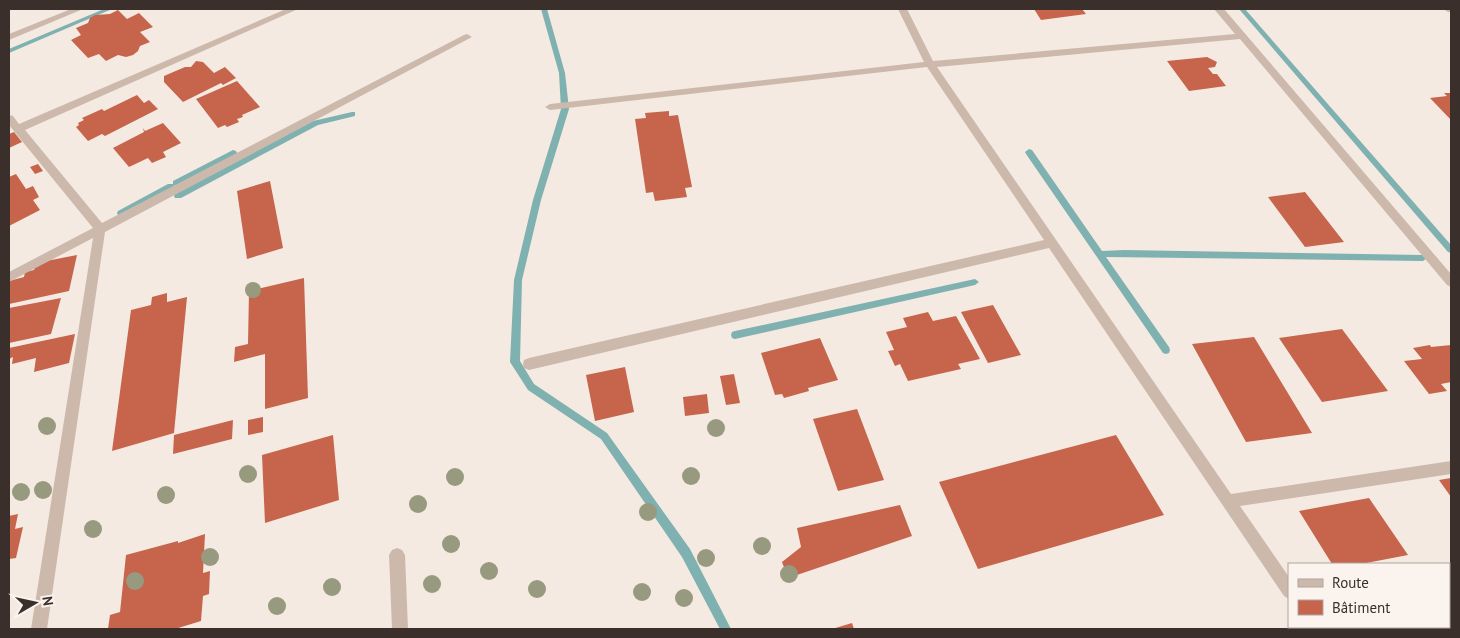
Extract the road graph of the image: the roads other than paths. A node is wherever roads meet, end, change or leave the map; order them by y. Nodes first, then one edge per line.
1 (78, 9) edge
2 (293, 9) edge
3 (902, 9) edge
4 (1219, 9) edge
5 (1242, 36) junction
6 (9, 37) edge
7 (467, 37) dead end
8 (930, 64) junction
9 (550, 107) dead end
10 (9, 118) edge
11 (19, 128) junction
12 (100, 228) junction
13 (1052, 243) junction
14 (9, 277) edge
15 (1451, 282) edge
16 (529, 364) dead end
17 (1451, 468) edge
18 (1228, 501) junction
19 (397, 555) dead end
20 (1288, 590) edge
21 (39, 629) edge
22 (400, 629) edge

1 - 6 street
2 - 11 street
3 - 8 street
4 - 5 street
5 - 8 street
5 - 15 street
7 - 12 street
8 - 9 street
8 - 13 street
10 - 11 street
11 - 12 street
12 - 14 street
12 - 21 street
13 - 16 street
13 - 18 street
17 - 18 street
18 - 20 street
19 - 22 street

